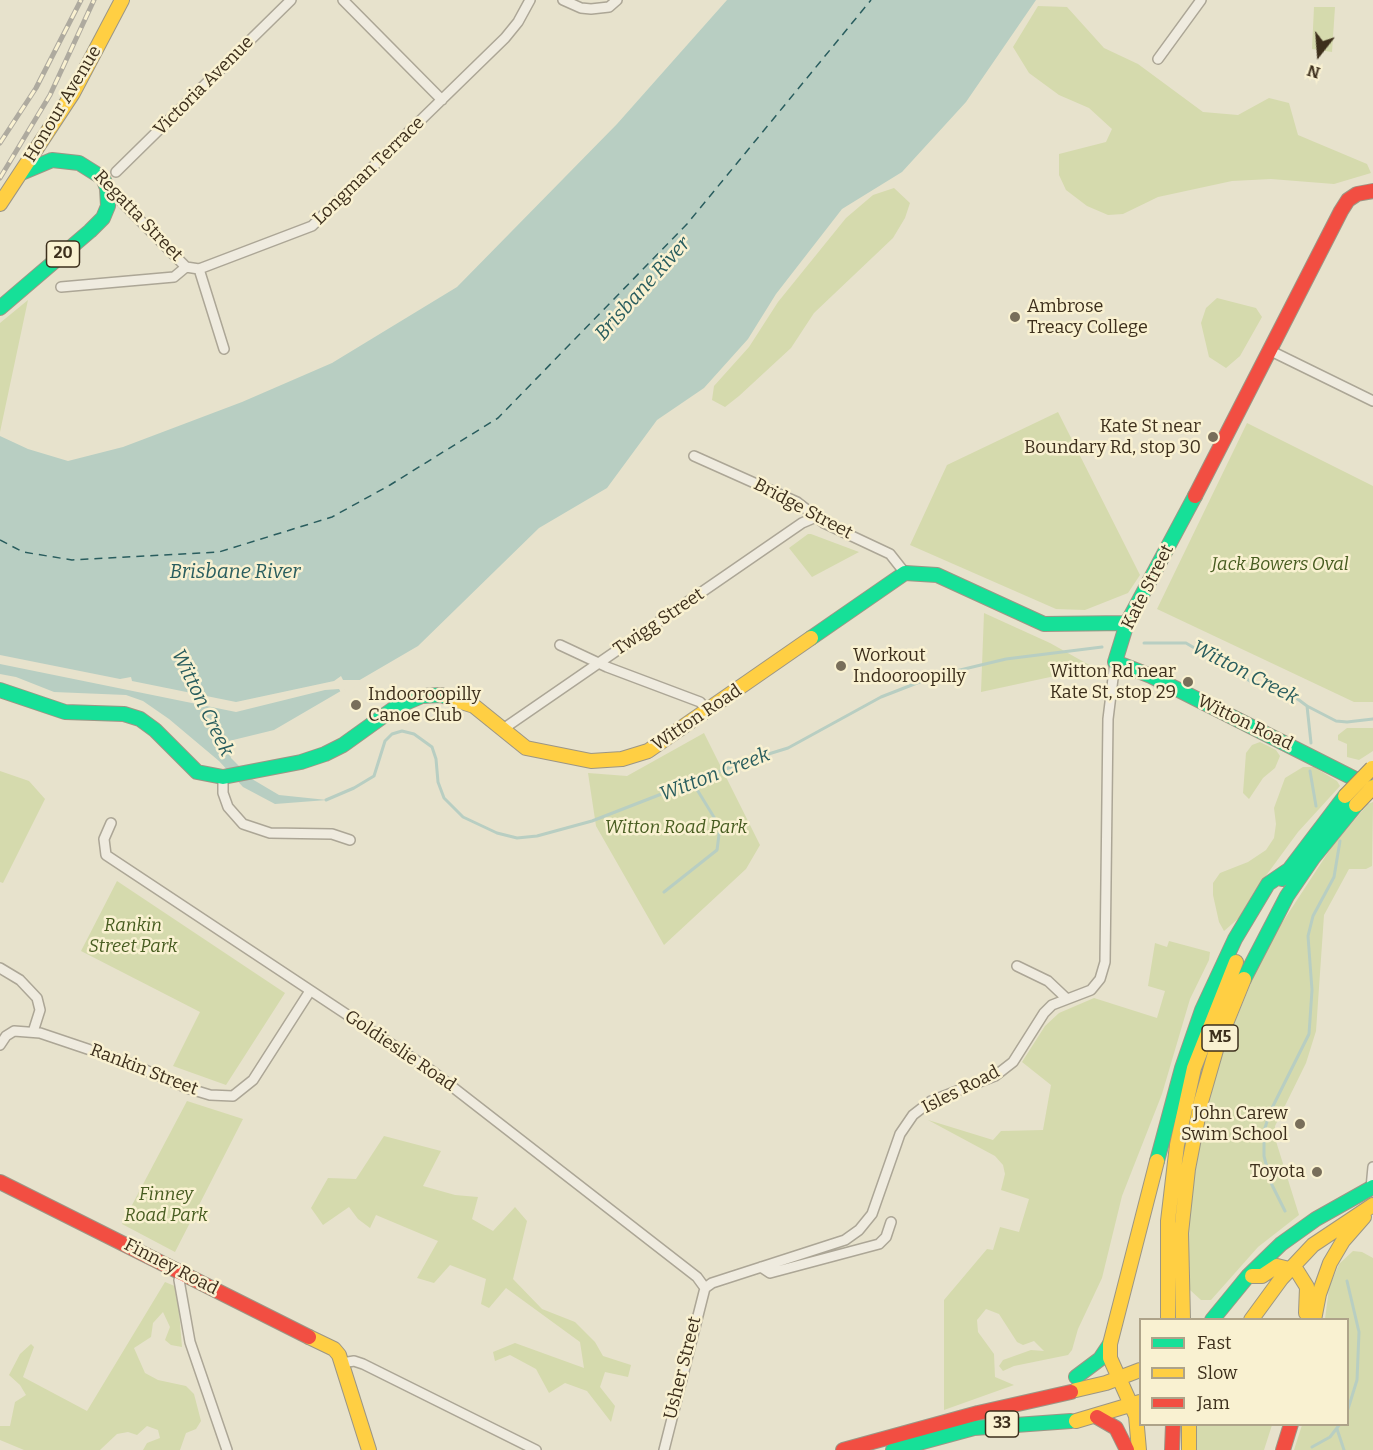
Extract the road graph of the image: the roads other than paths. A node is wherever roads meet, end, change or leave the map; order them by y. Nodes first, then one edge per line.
1 (122, 0) edge
2 (291, 0) edge
3 (343, 0) edge
4 (563, 0) edge
5 (616, 0) edge
6 (1201, 0) edge
7 (531, 1) edge
8 (1158, 58) dead end
9 (442, 100) junction
10 (116, 172) dead end
11 (21, 173) junction
12 (108, 191) junction
13 (1373, 191) edge
14 (0, 204) edge
15 (186, 267) junction
16 (199, 269) junction
17 (61, 288) dead end
18 (0, 308) edge
19 (224, 349) dead end
20 (1271, 351) junction
21 (1373, 401) edge
22 (694, 456) dead end
23 (816, 517) junction
24 (905, 573) junction
25 (1127, 623) junction
26 (560, 645) dead end
27 (598, 663) junction
28 (1115, 663) junction
29 (0, 690) edge
30 (708, 711) junction
31 (503, 729) junction
32 (1372, 767) edge
33 (223, 777) junction
34 (1373, 788) edge
35 (1351, 800) junction
36 (111, 823) dead end
37 (350, 840) dead end
38 (1287, 871) junction
39 (1017, 966) dead end
40 (0, 968) edge
41 (310, 990) junction
42 (1066, 998) junction
43 (33, 1032) junction
44 (0, 1045) edge
45 (1373, 1167) edge
46 (0, 1182) edge
47 (1372, 1187) edge
48 (1373, 1206) edge
49 (891, 1222) dead end
50 (761, 1267) junction
51 (1290, 1268) junction
52 (185, 1274) junction
53 (1248, 1276) junction
54 (705, 1288) junction
55 (1182, 1313) edge
56 (1168, 1318) edge
57 (1214, 1318) edge
58 (1252, 1318) edge
59 (1305, 1318) edge
60 (1314, 1318) edge
61 (1110, 1344) junction
62 (340, 1359) junction
63 (1139, 1370) edge
64 (1118, 1379) junction
65 (1073, 1385) junction
66 (1136, 1404) edge
67 (1097, 1417) junction
68 (1173, 1426) edge
69 (1188, 1426) edge
70 (1281, 1426) edge
71 (1291, 1426) edge
72 (227, 1450) edge
73 (369, 1450) edge
74 (536, 1450) edge
75 (664, 1450) edge
76 (843, 1450) edge
77 (893, 1450) edge
78 (1126, 1450) edge
79 (1139, 1450) edge
80 (1172, 1450) edge
81 (1189, 1450) edge
82 (1274, 1450) edge
83 (1283, 1450) edge

1 - 11 main road, Honour Avenue
2 - 10 street, Victoria Avenue
3 - 9 street
4 - 5 street
6 - 8 street
7 - 9 street, Longman Terrace
9 - 16 street, Longman Terrace
11 - 12 main road, Regatta Street
11 - 14 main road, Honour Avenue
12 - 15 street, Regatta Street
12 - 18 main road, 20
13 - 20 main road, Kate Street
15 - 16 street
15 - 17 street
16 - 19 street, Regatta Street
20 - 21 street
20 - 25 main road, Kate Street
22 - 23 street, Bridge Street
23 - 24 street, Bridge Street
23 - 27 street, Twigg Street
24 - 25 main road
24 - 30 main road, Witton Road
25 - 28 main road, Kate Street
26 - 27 street
27 - 30 street
27 - 31 street, Twigg Street
28 - 34 main road, Witton Road
28 - 42 street, Kate Street
29 - 33 main road
30 - 31 main road, Witton Road
31 - 33 main road, Witton Road
32 - 35 main road, M5, bridge
33 - 37 street
34 - 35 main road, M5, bridge
35 - 38 main road, M5
35 - 55 main road, M5
36 - 41 street, Goldieslie Road
38 - 56 main road, M5
38 - 61 main road
39 - 42 street
40 - 43 street
41 - 43 street, Rankin Street
41 - 54 street, Goldieslie Road
42 - 50 street, Isles Road
43 - 44 street
45 - 47 street
46 - 52 main road, Finney Road
47 - 53 main road
48 - 51 main road
48 - 60 main road
49 - 50 street, Isles Road
50 - 54 street, Isles Road
51 - 53 main road
51 - 58 main road
51 - 59 main road
52 - 62 main road, Finney Road
52 - 72 street
53 - 57 main road
54 - 75 street, Usher Street
61 - 64 main road
61 - 65 main road
62 - 73 main road
62 - 74 street, Finney Road
63 - 64 main road, 33
64 - 65 main road, 33
64 - 66 main road
65 - 76 main road, 33
66 - 67 main road, 33
66 - 79 main road
67 - 77 main road, 33
67 - 78 main road
68 - 80 main road
69 - 81 main road
70 - 82 main road
71 - 83 main road

